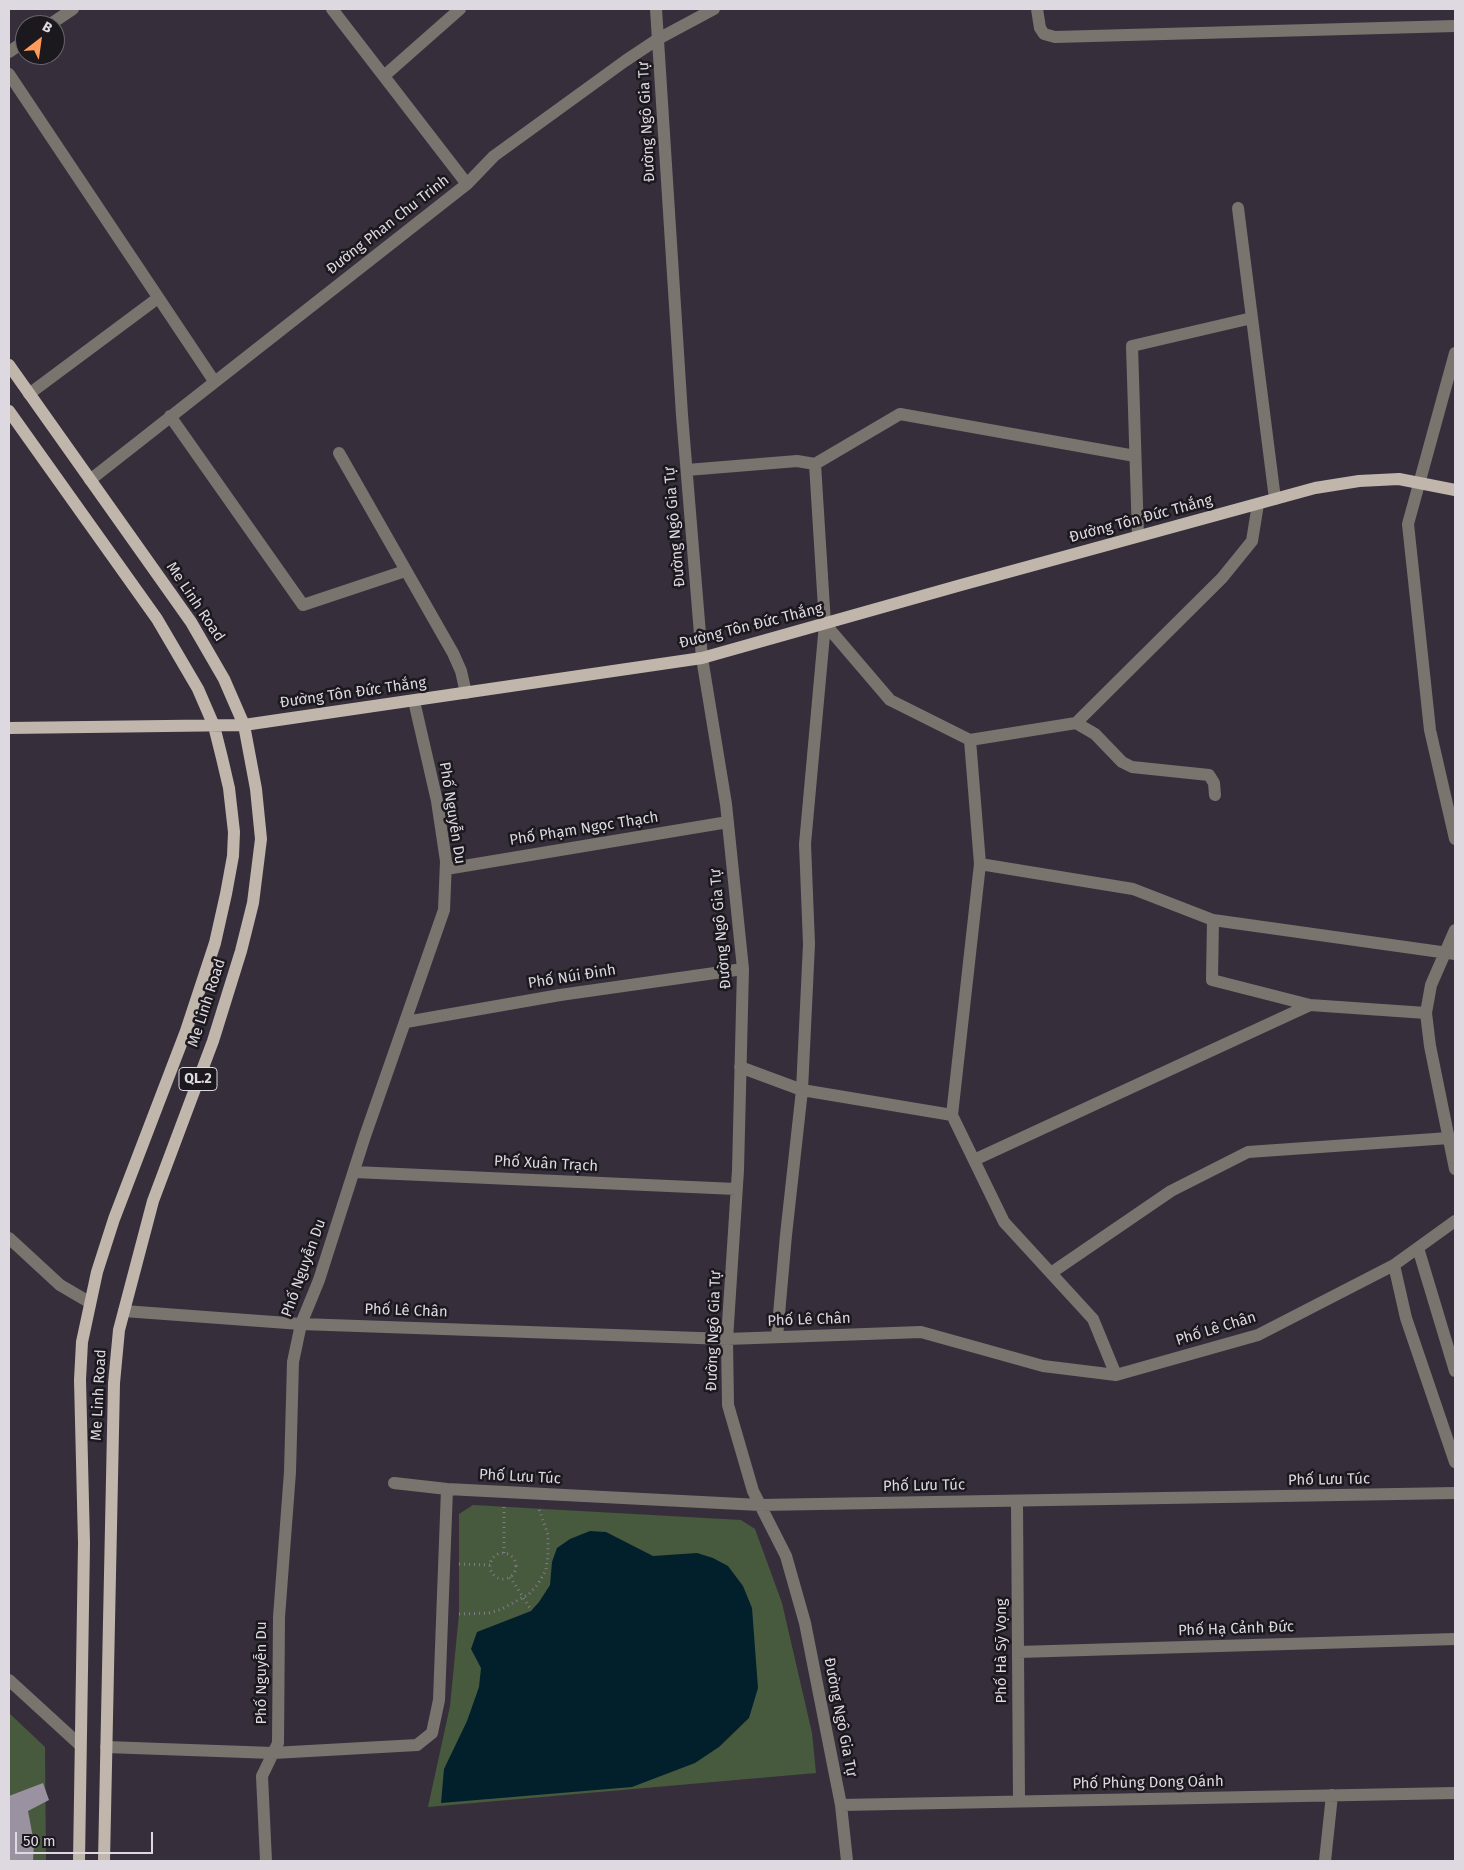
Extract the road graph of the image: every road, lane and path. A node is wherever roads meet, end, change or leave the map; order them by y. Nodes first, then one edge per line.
1 (332, 9) edge
2 (460, 9) edge
3 (656, 9) edge
4 (714, 9) edge
5 (1037, 9) edge
6 (1455, 26) edge
7 (658, 39) junction
8 (9, 74) edge
9 (384, 76) junction
10 (467, 184) junction
11 (1238, 208) dead end
12 (158, 298) junction
13 (1252, 318) junction
14 (1455, 353) edge
15 (9, 365) edge
16 (214, 381) junction
17 (29, 394) junction
18 (9, 411) edge
19 (170, 416) junction
20 (339, 453) dead end
21 (1136, 456) junction
22 (815, 464) junction
23 (687, 470) junction
24 (90, 480) junction
25 (1420, 482) junction
26 (1455, 490) edge
27 (1275, 499) junction
28 (1258, 504) junction
29 (1138, 536) junction
30 (405, 571) junction
31 (825, 624) junction
32 (702, 658) junction
33 (466, 693) junction
34 (414, 701) junction
35 (1076, 723) junction
36 (244, 725) junction
37 (214, 726) junction
38 (9, 728) edge
39 (970, 740) junction
40 (1215, 795) dead end
41 (728, 822) junction
42 (1455, 839) edge
43 (980, 864) junction
44 (446, 869) junction
45 (1213, 920) junction
46 (1455, 930) edge
47 (1450, 953) edge
48 (743, 969) junction
49 (1310, 1005) junction
50 (1426, 1013) junction
51 (406, 1022) junction
52 (740, 1067) junction
53 (802, 1090) junction
54 (952, 1115) junction
55 (1449, 1138) junction
56 (974, 1160) junction
57 (1455, 1169) edge
58 (354, 1172) junction
59 (736, 1189) junction
60 (1455, 1221) edge
61 (9, 1238) edge
62 (1418, 1248) junction
63 (1394, 1265) junction
64 (1051, 1273) junction
65 (89, 1302) junction
66 (124, 1311) junction
67 (301, 1324) junction
68 (777, 1337) junction
69 (727, 1339) junction
70 (1455, 1371) edge
71 (1116, 1375) junction
72 (1455, 1462) edge
73 (394, 1484) dead end
74 (447, 1489) junction
75 (1455, 1493) edge
76 (1017, 1501) junction
77 (760, 1505) junction
78 (504, 1506) dead end
79 (538, 1509) dead end
80 (504, 1554) junction
81 (459, 1564) dead end
82 (490, 1565) junction
83 (510, 1577) junction
84 (523, 1598) junction
85 (530, 1608) dead end
86 (459, 1614) dead end
87 (1455, 1639) edge
88 (1018, 1652) junction
89 (9, 1680) edge
90 (80, 1745) junction
91 (106, 1747) junction
92 (273, 1753) junction
93 (1455, 1793) edge
94 (1332, 1795) junction
95 (1019, 1801) junction
96 (841, 1805) junction
97 (79, 1861) edge
98 (104, 1861) edge
99 (266, 1861) edge
100 (847, 1861) edge
101 (1325, 1861) edge

1 - 9 street
2 - 9 street
3 - 7 street, Đường Ngô Gia Tự
4 - 7 street, Đường Phan Chu Trinh
5 - 6 street
7 - 10 street, Đường Phan Chu Trinh
7 - 23 street, Đường Ngô Gia Tự
8 - 12 street
9 - 10 street
10 - 16 street, Đường Phan Chu Trinh
11 - 13 street
12 - 16 street
12 - 17 street
13 - 21 street
13 - 27 street
14 - 25 street
15 - 17 main road, Me Linh Road / QL.2
16 - 19 street, Đường Phan Chu Trinh
17 - 24 main road, Me Linh Road / QL.2
18 - 37 main road, Me Linh Road / QL.2
19 - 24 street, Đường Phan Chu Trinh
19 - 30 street
20 - 30 street
21 - 22 street
21 - 29 street
22 - 23 street
22 - 31 street
23 - 32 street, Đường Ngô Gia Tự
24 - 36 main road, Me Linh Road / QL.2
25 - 26 main road, Đường Tôn Đức Thắng
25 - 27 main road, Đường Tôn Đức Thắng
25 - 42 street
27 - 28 main road, Đường Tôn Đức Thắng
28 - 29 main road, Đường Tôn Đức Thắng
28 - 35 street
29 - 31 main road, Đường Tôn Đức Thắng
30 - 33 street
31 - 32 main road, Đường Tôn Đức Thắng
31 - 39 street
31 - 53 street
32 - 33 main road, Đường Tôn Đức Thắng
32 - 41 street, Đường Ngô Gia Tự
33 - 34 main road, Đường Tôn Đức Thắng
34 - 36 main road, Đường Tôn Đức Thắng
34 - 44 street, Phố Nguyễn Du
35 - 39 street
35 - 40 street
36 - 37 main road, Đường Tôn Đức Thắng
36 - 66 main road, Me Linh Road / QL.2
37 - 38 main road, Đường Tôn Đức Thắng
37 - 65 main road, Me Linh Road / QL.2
39 - 43 street
41 - 44 street, Phố Phạm Ngọc Thạch
41 - 48 street, Đường Ngô Gia Tự
43 - 45 street
43 - 54 street
44 - 51 street, Phố Nguyễn Du
45 - 47 street
45 - 49 street
46 - 47 street
47 - 50 street
48 - 51 street, Phố Núi Đinh
48 - 52 street, Đường Ngô Gia Tự
49 - 50 street
49 - 56 street
50 - 55 street
51 - 58 street, Phố Nguyễn Du
52 - 53 street
52 - 59 street, Đường Ngô Gia Tự
53 - 54 street
53 - 68 street
54 - 56 street
55 - 57 street
55 - 64 street
56 - 64 street
58 - 59 street, Phố Xuân Trạch
58 - 67 street, Phố Nguyễn Du
59 - 69 street, Đường Ngô Gia Tự
60 - 62 street, Phố Lê Chân
61 - 65 street
62 - 63 street, Phố Lê Chân
62 - 70 street
63 - 71 street, Phố Lê Chân
63 - 72 street
64 - 71 street
65 - 90 main road, Me Linh Road / QL.2
66 - 67 street, Phố Lê Chân
66 - 91 main road, Me Linh Road / QL.2
67 - 69 street, Phố Lê Chân
67 - 92 street, Phố Nguyễn Du
68 - 69 street, Phố Lê Chân
68 - 71 street, Phố Lê Chân
69 - 77 street, Đường Ngô Gia Tự
73 - 74 street, Phố Lưu Túc
74 - 77 street, Phố Lưu Túc
74 - 92 street
75 - 76 street, Phố Lưu Túc
76 - 77 street, Phố Lưu Túc
76 - 88 street, Phố Hà Sỹ Vọng
77 - 96 street, Đường Ngô Gia Tự
78 - 80 path
79 - 84 path
80 - 82 path
80 - 83 path
81 - 82 path
82 - 83 path
83 - 84 path
84 - 85 path
84 - 86 path
87 - 88 street, Phố Hạ Cảnh Đức
88 - 95 street, Phố Hà Sỹ Vọng
89 - 90 street
90 - 97 main road, Me Linh Road / QL.2
91 - 92 street
91 - 98 main road, Me Linh Road / QL.2
92 - 99 street, Phố Nguyễn Du
93 - 94 street, Phố Phùng Dong Oánh
94 - 95 street, Phố Phùng Dong Oánh
94 - 101 street
95 - 96 street, Phố Phùng Dong Oánh
96 - 100 street, Đường Ngô Gia Tự

